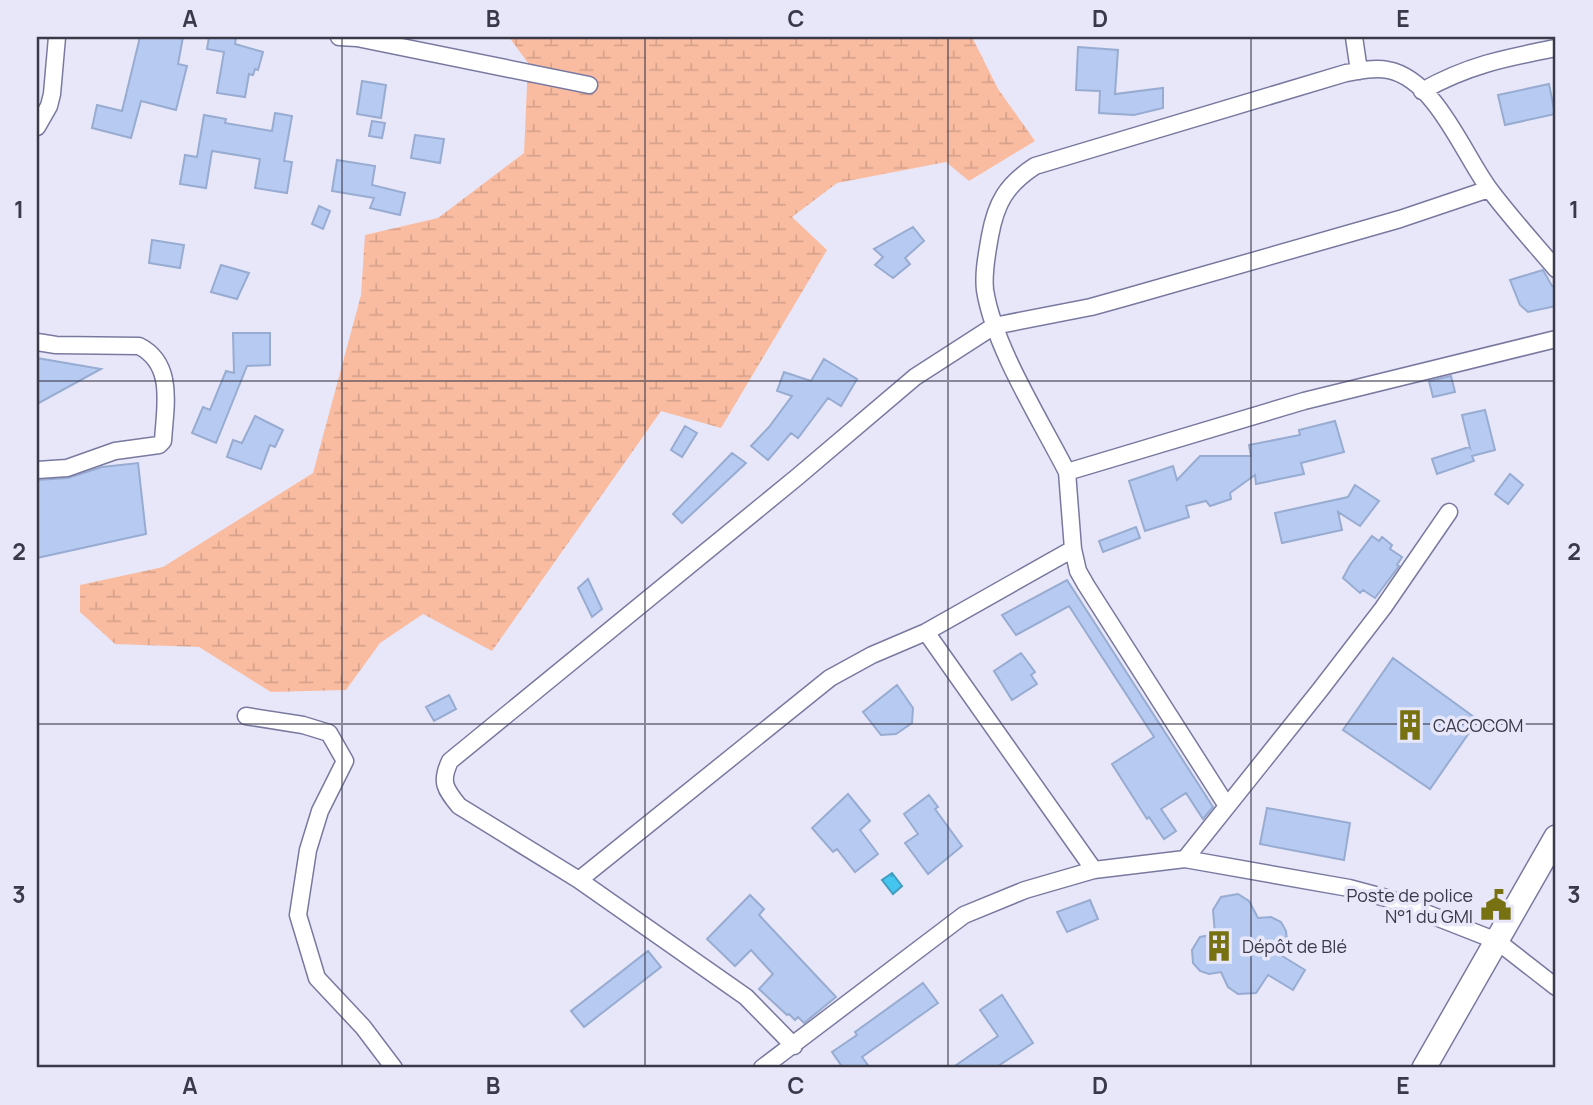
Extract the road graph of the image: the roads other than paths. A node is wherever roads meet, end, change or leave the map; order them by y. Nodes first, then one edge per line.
1 (57, 37) edge
2 (338, 37) edge
3 (1354, 37) edge
4 (1556, 48) edge
5 (1359, 71) junction
6 (589, 85) dead end
7 (1422, 91) junction
8 (37, 127) edge
9 (1489, 189) junction
10 (1556, 268) edge
11 (994, 326) junction
12 (1556, 340) edge
13 (37, 342) edge
14 (37, 470) edge
15 (1067, 472) junction
16 (1449, 512) dead end
17 (1073, 550) junction
18 (926, 632) junction
19 (246, 716) dead end
20 (1227, 806) junction
21 (1556, 836) edge
22 (1185, 859) junction
23 (1094, 870) junction
24 (579, 880) junction
25 (1497, 942) junction
26 (1556, 987) edge
27 (794, 1046) junction
28 (394, 1068) edge
29 (762, 1068) edge
30 (1424, 1068) edge

1 - 8 street
2 - 6 street
3 - 5 street
4 - 7 street
5 - 7 street
5 - 11 street
7 - 9 street
9 - 10 street
9 - 11 street
11 - 15 street
11 - 24 street
12 - 15 street
13 - 14 street
15 - 17 street
16 - 20 street
17 - 18 street
17 - 20 street
18 - 23 street
18 - 24 street
19 - 28 street
20 - 22 street
21 - 25 highway
22 - 23 street
22 - 25 street
23 - 27 street
24 - 27 street
25 - 26 street
25 - 30 highway
27 - 29 street

